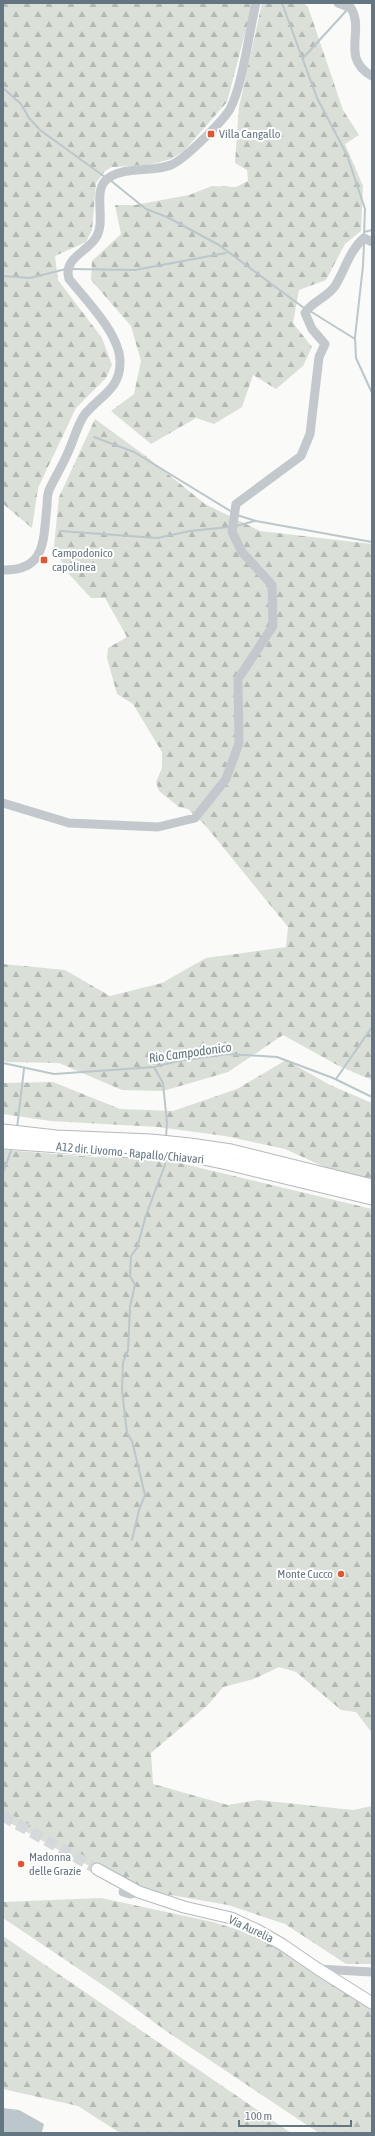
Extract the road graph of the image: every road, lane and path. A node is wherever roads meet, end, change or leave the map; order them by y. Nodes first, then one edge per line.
1 (256, 3) edge
2 (338, 3) edge
3 (372, 76) edge
4 (372, 242) edge
5 (3, 570) edge
6 (3, 803) edge
7 (3, 1131) edge
8 (3, 1142) edge
9 (55, 1142) junction
10 (189, 1150) junction
11 (372, 1186) edge
12 (372, 1198) edge
13 (97, 1869) tunnel mouth
14 (123, 1892) dead end
15 (139, 1892) junction
16 (318, 1970) junction
17 (372, 1972) edge
18 (372, 2003) edge

1 - 5 street
2 - 3 street
4 - 6 street
7 - 9 highway
8 - 9 highway, A12 dir. Livorno - Rapallo/Chiavari
9 - 10 highway
10 - 11 highway
10 - 12 highway, A12 dir. Livorno - Rapallo/Chiavari
13 - 15 main road, Via Aurelia
14 - 15 street
15 - 16 main road, Via Aurelia
16 - 17 street
16 - 18 main road, Via Aurelia

